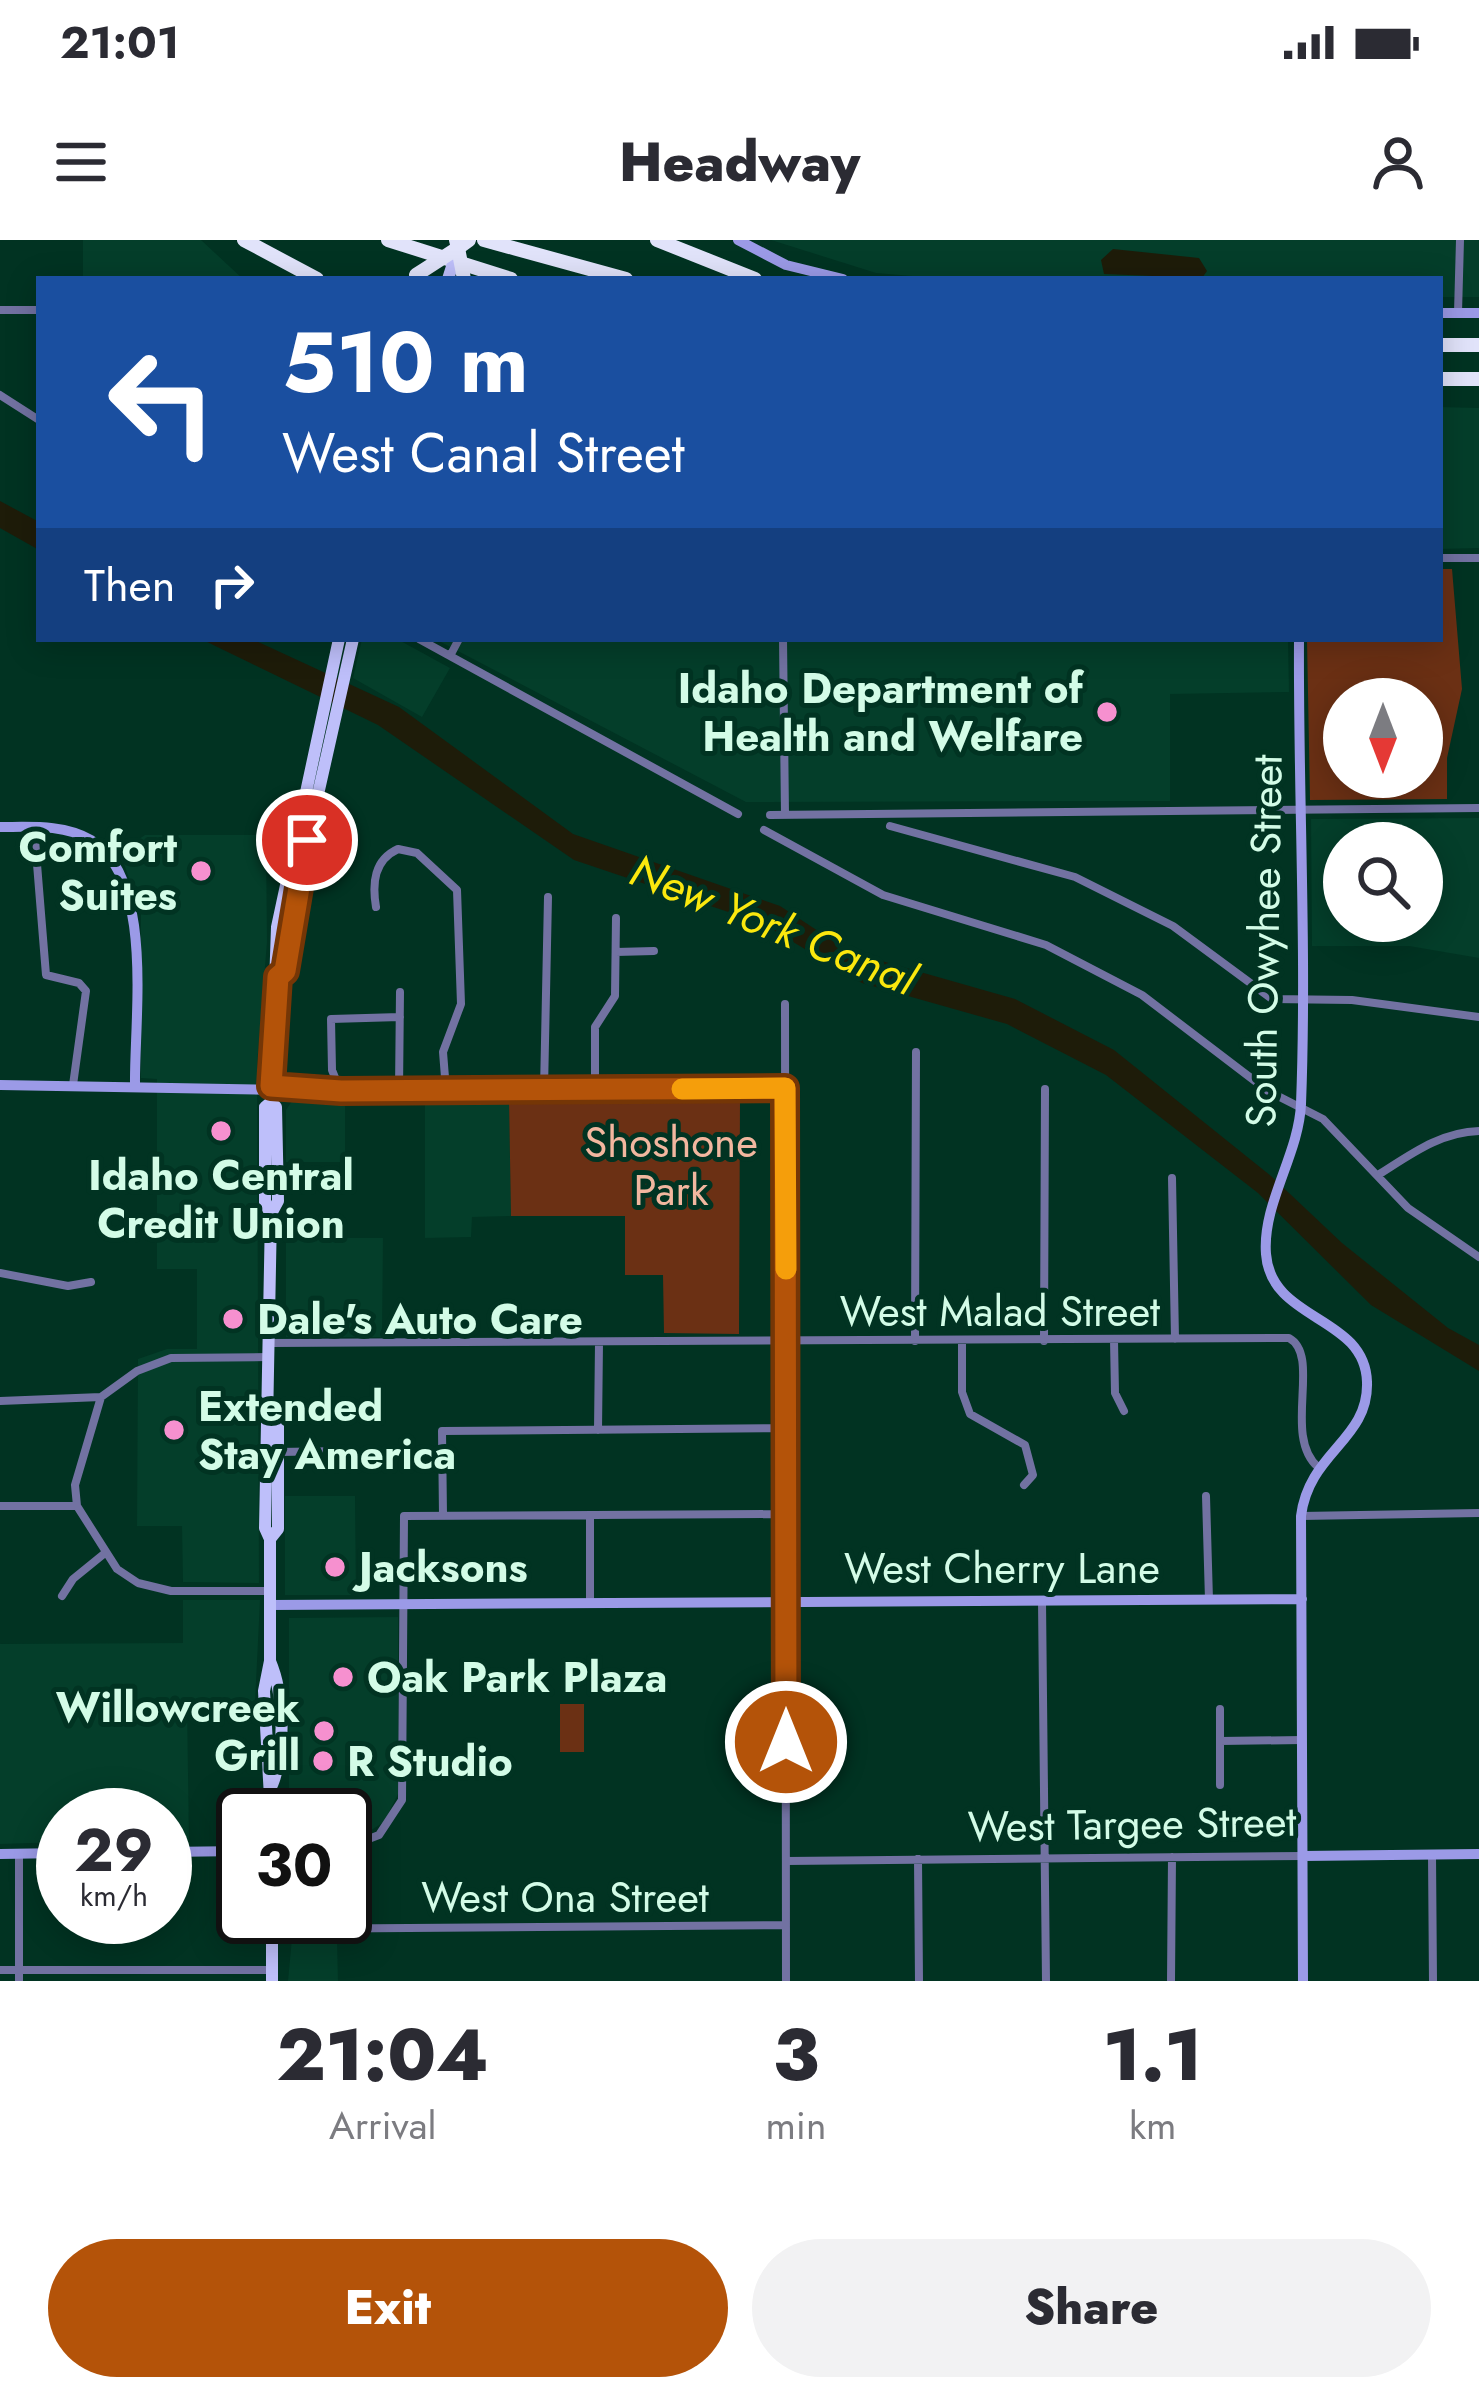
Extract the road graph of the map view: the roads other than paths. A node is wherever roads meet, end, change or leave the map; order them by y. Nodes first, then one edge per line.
1 (244, 240) edge
2 (388, 240) edge
3 (484, 240) edge
4 (656, 240) edge
5 (738, 240) edge
6 (1460, 240) edge
7 (461, 242) edge
8 (310, 276) edge
9 (413, 276) edge
10 (449, 276) edge
11 (464, 276) edge
12 (502, 276) edge
13 (615, 276) edge
14 (746, 276) edge
15 (830, 276) edge
16 (0, 310) edge
17 (36, 310) edge
18 (1443, 313) edge
19 (1458, 313) junction
20 (1479, 313) edge
21 (1479, 345) edge
22 (1443, 346) edge
23 (1443, 379) edge
24 (1479, 379) edge
25 (0, 395) edge
26 (36, 418) edge
27 (1443, 558) edge
28 (1479, 558) edge
29 (339, 642) edge
30 (352, 642) edge
31 (424, 642) edge
32 (457, 642) edge
33 (783, 642) edge
34 (1299, 642) edge
35 (449, 656) junction
36 (338, 677) junction
37 (1479, 808) edge
38 (1301, 809) junction
39 (739, 814) dead end
40 (770, 815) dead end
41 (785, 815) junction
42 (0, 826) edge
43 (890, 826) dead end
44 (34, 827) junction
45 (764, 830) dead end
46 (548, 897) dead end
47 (376, 907) dead end
48 (616, 918) dead end
49 (654, 951) dead end
50 (616, 952) junction
51 (400, 992) dead end
52 (1301, 1000) junction
53 (785, 1004) dead end
54 (400, 1017) junction
55 (1479, 1017) edge
56 (916, 1052) dead end
57 (0, 1085) edge
58 (73, 1085) junction
59 (135, 1085) junction
60 (271, 1086) junction
61 (785, 1088) junction
62 (595, 1089) junction
63 (1045, 1089) dead end
64 (399, 1090) junction
65 (446, 1090) junction
66 (544, 1090) junction
67 (341, 1091) junction
68 (1301, 1105) junction
69 (1479, 1131) edge
70 (1378, 1175) junction
71 (1172, 1178) dead end
72 (1479, 1257) edge
73 (0, 1273) edge
74 (91, 1282) dead end
75 (1174, 1339) junction
76 (1114, 1340) junction
77 (915, 1341) junction
78 (962, 1341) junction
79 (1043, 1341) junction
80 (786, 1342) junction
81 (598, 1343) junction
82 (270, 1350) junction
83 (100, 1397) junction
84 (0, 1401) edge
85 (270, 1408) junction
86 (1124, 1411) dead end
87 (786, 1429) junction
88 (598, 1430) junction
89 (343, 1451) dead end
90 (278, 1452) junction
91 (1318, 1467) junction
92 (1024, 1485) dead end
93 (1206, 1496) dead end
94 (0, 1506) edge
95 (77, 1506) junction
96 (1479, 1513) edge
97 (786, 1514) junction
98 (590, 1515) junction
99 (443, 1516) junction
100 (1301, 1516) junction
101 (270, 1539) junction
102 (105, 1553) junction
103 (62, 1596) dead end
104 (270, 1598) junction
105 (1302, 1599) junction
106 (1210, 1600) junction
107 (1042, 1601) junction
108 (786, 1602) junction
109 (590, 1603) junction
110 (404, 1604) junction
111 (1220, 1709) dead end
112 (1304, 1740) junction
113 (1220, 1741) junction
114 (1220, 1785) dead end
115 (271, 1788) edge
116 (372, 1837) edge
117 (0, 1854) edge
118 (20, 1854) junction
119 (36, 1854) edge
120 (1479, 1854) edge
121 (1432, 1855) junction
122 (1303, 1856) junction
123 (1172, 1857) junction
124 (1046, 1858) junction
125 (918, 1859) junction
126 (786, 1861) junction
127 (372, 1923) edge
128 (786, 1925) junction
129 (272, 1944) edge
130 (0, 1970) edge
131 (20, 1976) edge
132 (272, 1976) edge
133 (786, 1981) edge
134 (919, 1981) edge
135 (1046, 1981) edge
136 (1171, 1981) edge
137 (1304, 1981) edge
138 (1432, 1981) edge

1 - 8 highway
2 - 12 highway
3 - 13 highway
4 - 14 highway
5 - 15 street
6 - 19 street
7 - 9 highway, bridge
7 - 10 main road, bridge
7 - 11 highway, bridge
16 - 17 street
18 - 19 street
19 - 20 street
21 - 22 highway
23 - 24 highway
25 - 26 street
27 - 28 street
29 - 36 main road
30 - 36 main road
31 - 35 street
32 - 35 street
33 - 41 street
34 - 38 street, South Owyhee Street
35 - 39 street
36 - 60 main road
37 - 38 street
38 - 41 street
38 - 52 street, South Owyhee Street
40 - 41 street
42 - 44 street
43 - 52 street
44 - 58 street
44 - 59 street
45 - 68 street
46 - 66 street
47 - 65 street
48 - 50 street
49 - 50 street
50 - 62 street
51 - 54 street
52 - 55 street
52 - 68 street, South Owyhee Street
53 - 61 street
54 - 64 street
54 - 67 street
56 - 77 street
57 - 58 street
58 - 59 street
59 - 60 street
60 - 67 street
60 - 82 main road
61 - 62 street
61 - 80 street
62 - 66 street
63 - 79 street
64 - 65 street
64 - 67 street
65 - 66 street
68 - 70 street
68 - 91 street, South Owyhee Street
69 - 70 street
70 - 72 street
71 - 75 street
73 - 74 street
75 - 76 street, West Malad Street
75 - 91 street, West Malad Street
76 - 79 street, West Malad Street
76 - 86 street
77 - 78 street, West Malad Street
77 - 80 street, West Malad Street
78 - 79 street, West Malad Street
78 - 92 street
80 - 81 street, West Malad Street
80 - 87 street
81 - 82 street, West Malad Street
81 - 88 street
82 - 83 street, West Malad Street
82 - 85 main road
83 - 84 street
83 - 95 street
85 - 90 main road
85 - 101 main road
87 - 88 street
87 - 97 street
88 - 99 street
89 - 90 street
90 - 101 main road
91 - 100 street, South Owyhee Street
93 - 106 street
94 - 95 street
95 - 102 street, West Cherry Lane
96 - 100 street
97 - 98 street
97 - 108 street
98 - 99 street
98 - 109 street
99 - 110 street
100 - 105 street, South Owyhee Street
101 - 104 main road
102 - 103 street
102 - 104 street, West Cherry Lane
104 - 110 street, West Cherry Lane
104 - 115 main road
105 - 106 street, West Cherry Lane
105 - 112 street, South Owyhee Street
106 - 107 street, West Cherry Lane
107 - 108 street, West Cherry Lane
107 - 124 street
108 - 109 street, West Cherry Lane
108 - 126 street
109 - 110 street, West Cherry Lane
110 - 116 street
111 - 113 street
112 - 113 street
112 - 122 street, South Owyhee Street
113 - 114 street
117 - 118 street
118 - 119 street
118 - 131 street
120 - 121 street, West Targee Street
121 - 122 street, West Targee Street
121 - 138 street
122 - 123 street, West Targee Street
122 - 137 street, South Owyhee Street
123 - 124 street, West Targee Street
123 - 136 street
124 - 125 street, West Targee Street
124 - 135 street
125 - 126 street, West Targee Street
125 - 134 street
126 - 128 street
127 - 128 street, West Ona Street
128 - 133 street
129 - 132 main road
130 - 131 street
131 - 132 street

